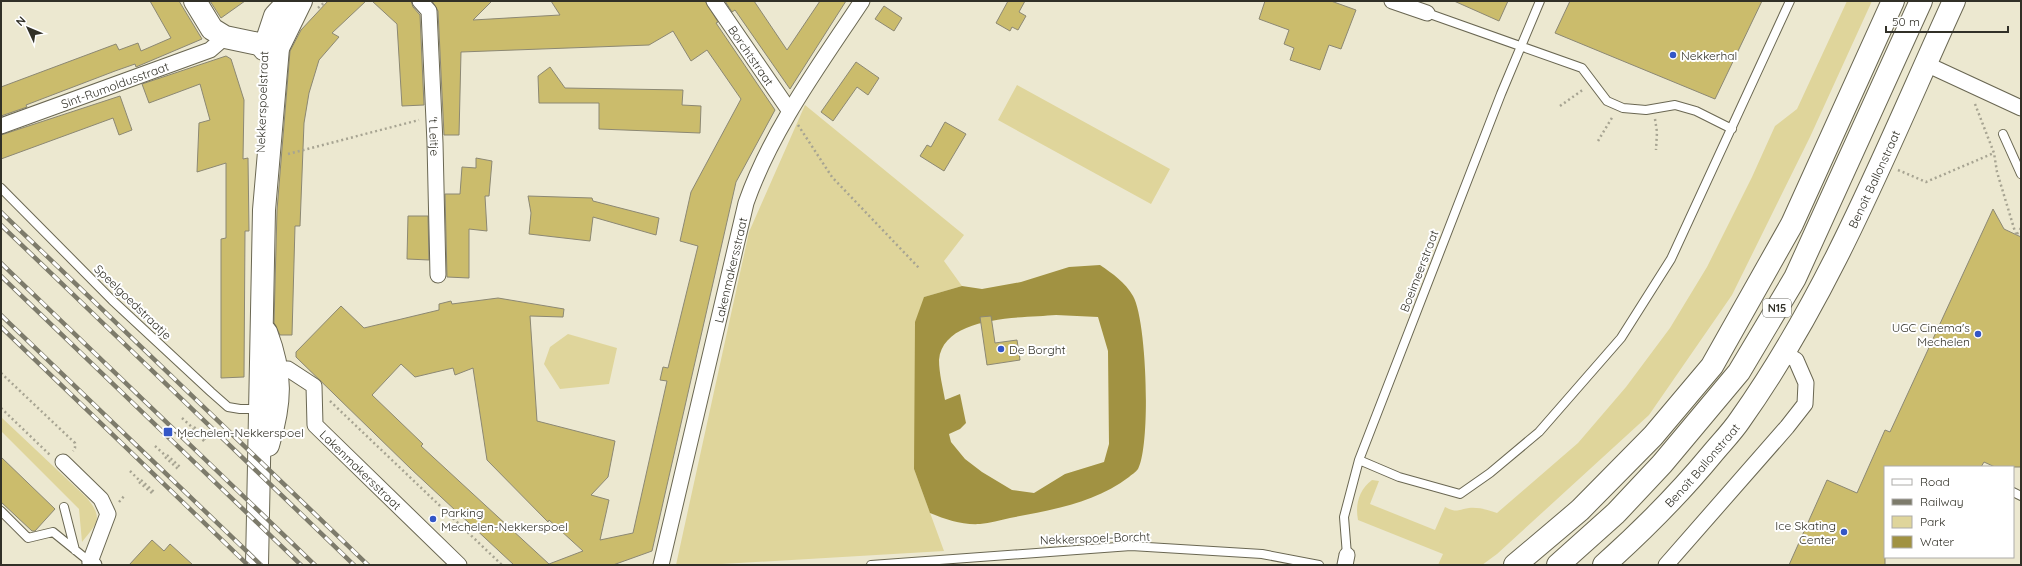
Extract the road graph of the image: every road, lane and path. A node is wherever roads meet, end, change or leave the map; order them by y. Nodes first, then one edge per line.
1 (194, 1) edge
2 (289, 1) edge
3 (301, 1) edge
4 (420, 1) edge
5 (714, 1) edge
6 (862, 1) edge
7 (1392, 1) edge
8 (1540, 1) edge
9 (1790, 1) edge
10 (1893, 1) edge
11 (1921, 1) edge
12 (1954, 1) edge
13 (1427, 13) joint
14 (225, 37) junction
15 (271, 46) junction
16 (1520, 47) junction
17 (1926, 64) junction
18 (1593, 82) junction
19 (1966, 83) junction
20 (1560, 106) dead end
21 (1619, 106) junction
22 (2021, 108) edge
23 (1653, 109) junction
24 (789, 110) junction
25 (434, 116) junction
26 (1, 126) edge
27 (1732, 129) junction
28 (2003, 134) dead end
29 (1598, 141) dead end
30 (1656, 150) dead end
31 (1994, 153) junction
32 (270, 157) junction
33 (1882, 163) junction
34 (2021, 173) edge
35 (1, 188) edge
36 (264, 210) junction
37 (2021, 228) edge
38 (918, 268) dead end
39 (438, 275) dead end
40 (1784, 353) junction
41 (269, 368) junction
42 (1, 373) edge
43 (314, 386) junction
44 (1, 408) edge
45 (260, 409) junction
46 (182, 418) dead end
47 (206, 441) dead end
48 (155, 446) dead end
49 (74, 450) dead end
50 (1359, 460) junction
51 (63, 462) joint
52 (179, 468) dead end
53 (130, 471) dead end
54 (258, 476) junction
55 (153, 493) dead end
56 (64, 507) dead end
57 (1, 512) edge
58 (75, 550) junction
59 (1346, 560) edge
60 (92, 563) edge
61 (256, 565) edge
62 (459, 565) edge
63 (502, 565) edge
64 (661, 565) edge
65 (871, 565) edge
66 (1319, 565) edge
67 (1515, 565) edge
68 (1558, 565) edge
69 (1604, 565) edge
70 (1666, 565) edge

1 - 14 main road
2 - 15 main road, Nekkerspoelstraat
3 - 15 main road, Nekkerspoelstraat
4 - 25 street, 't Leitje
5 - 24 street, Borchtstraat
6 - 24 street, Lakenmakersstraat
7 - 13 street
8 - 16 lane, Boeimeerstraat
9 - 27 lane
10 - 67 main road, N15
11 - 68 main road, N15
12 - 17 main road, Benoît Ballonstraat
13 - 16 lane
14 - 15 main road
14 - 26 street, Sint-Rumoldusstraat
15 - 32 main road, Nekkerspoelstraat
15 - 36 main road, Nekkerspoelstraat
16 - 18 lane
16 - 50 lane, Boeimeerstraat
17 - 19 street
17 - 33 main road, Benoît Ballonstraat
18 - 20 path
18 - 21 lane
19 - 22 street
19 - 31 path
21 - 23 lane
21 - 29 path
23 - 27 lane
23 - 30 path
24 - 38 path
24 - 64 street, Lakenmakersstraat
25 - 32 path
25 - 39 street, 't Leitje
27 - 50 lane
28 - 34 lane
31 - 33 path
31 - 37 path
32 - 36 main road, Nekkerspoelstraat
33 - 40 main road, Benoît Ballonstraat
35 - 45 lane, Speelgoedstraatje
36 - 41 main road, Nekkerspoelstraat
40 - 69 main road, Benoît Ballonstraat
40 - 70 street
41 - 43 street
41 - 45 main road, Nekkerspoelstraat
41 - 54 main road, Nekkerspoelstraat
42 - 49 path
43 - 62 street, Lakenmakersstraat
43 - 63 path
44 - 51 path
45 - 54 main road, Nekkerspoelstraat
46 - 47 path
48 - 52 path
50 - 59 lane, Boeimeerstraat
51 - 60 street
53 - 55 path
54 - 61 main road, Nekkerspoelstraat
56 - 58 lane
57 - 58 lane
58 - 60 lane
65 - 66 lane, Nekkerspoel-Borcht

